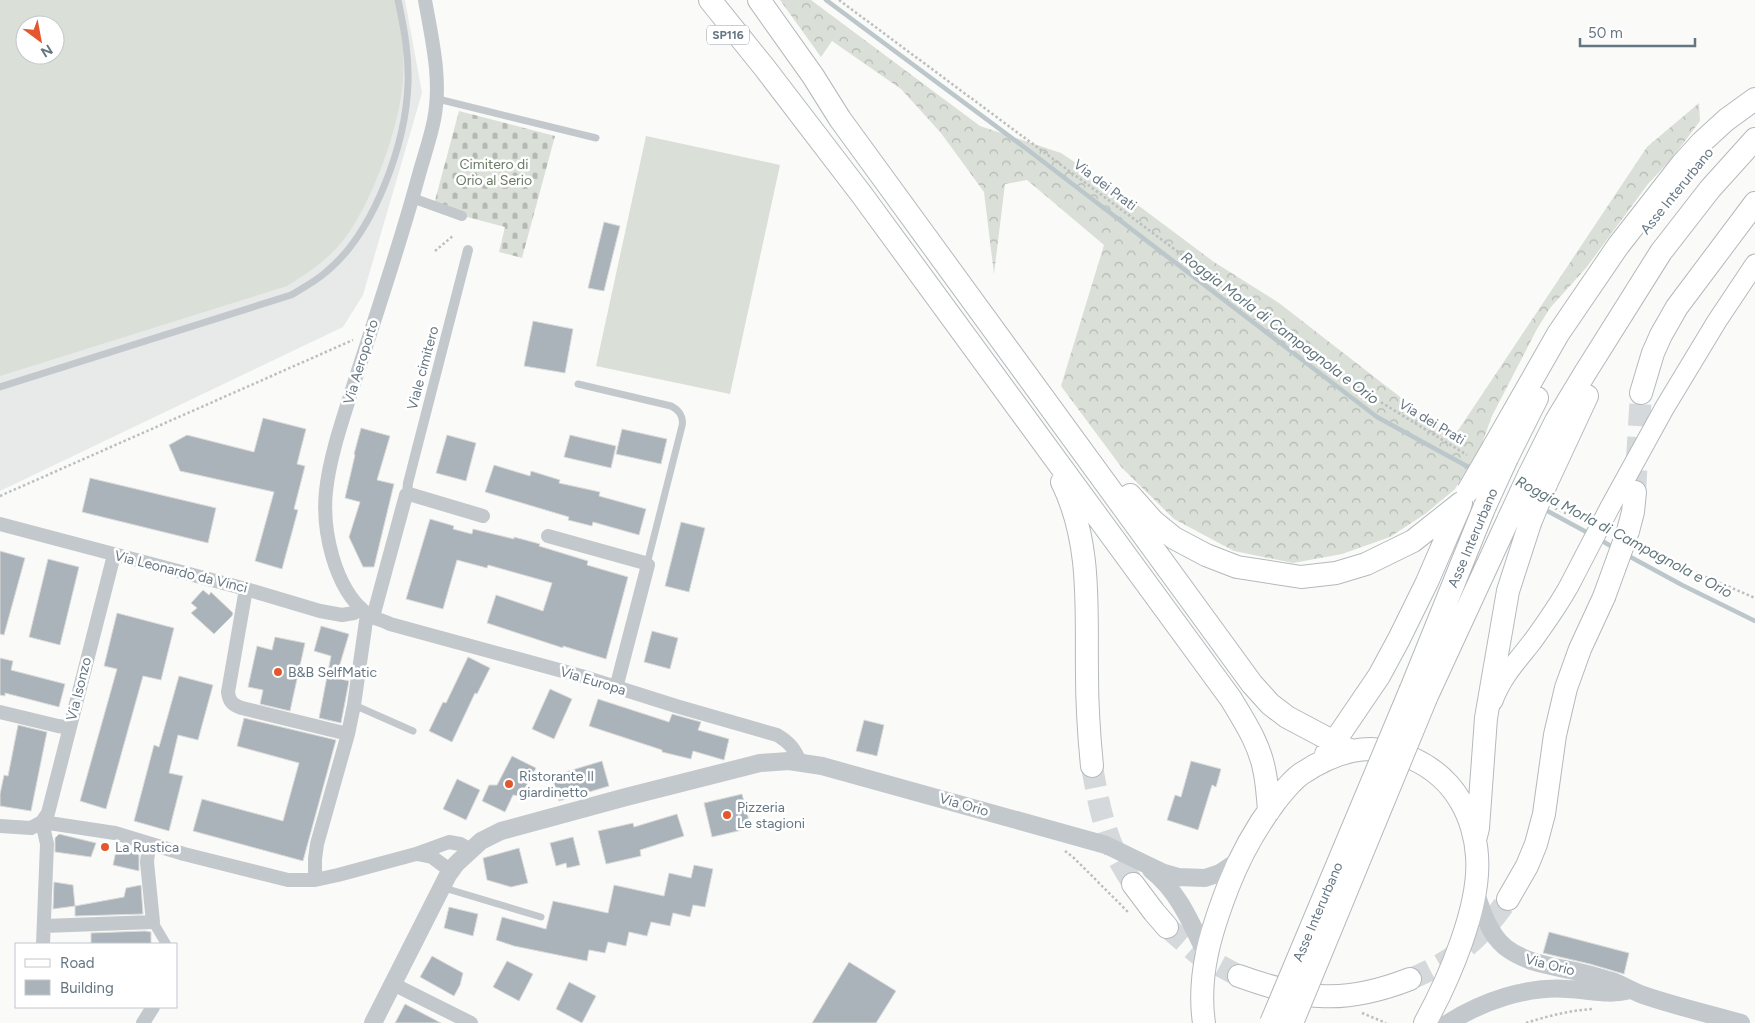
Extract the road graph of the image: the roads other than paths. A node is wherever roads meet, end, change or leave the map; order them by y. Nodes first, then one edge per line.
1 (398, 0) edge
2 (426, 0) edge
3 (695, 0) edge
4 (710, 0) edge
5 (742, 0) edge
6 (759, 0) edge
7 (764, 67) junction
8 (438, 99) junction
9 (1755, 99) edge
10 (840, 118) junction
11 (596, 138) dead end
12 (1755, 139) edge
13 (412, 198) junction
14 (1755, 203) edge
15 (462, 216) dead end
16 (468, 250) dead end
17 (1755, 264) edge
18 (1006, 346) junction
19 (578, 384) dead end
20 (0, 388) edge
21 (1641, 393) tunnel mouth
22 (1042, 441) junction
23 (1500, 453) junction
24 (1635, 492) tunnel mouth
25 (407, 494) junction
26 (1465, 497) junction
27 (483, 516) dead end
28 (1519, 520) junction
29 (0, 524) edge
30 (548, 536) dead end
31 (114, 555) junction
32 (647, 564) junction
33 (246, 589) junction
34 (367, 613) junction
35 (616, 688) junction
36 (1419, 694) junction
37 (354, 705) junction
38 (0, 712) edge
39 (1486, 718) junction
40 (70, 724) junction
41 (413, 731) dead end
42 (348, 734) junction
43 (1343, 747) junction
44 (800, 762) junction
45 (1092, 766) tunnel mouth
46 (1268, 811) junction
47 (42, 822) junction
48 (0, 826) edge
49 (1475, 840) junction
50 (149, 844) junction
51 (470, 850) junction
52 (1126, 853) junction
53 (416, 854) junction
54 (1238, 861) junction
55 (451, 870) junction
56 (316, 880) junction
57 (1134, 884) tunnel mouth
58 (441, 887) junction
59 (1475, 890) junction
60 (1508, 899) tunnel mouth
61 (542, 917) dead end
62 (153, 922) junction
63 (44, 926) junction
64 (1167, 928) tunnel mouth
65 (43, 943) edge
66 (165, 943) edge
67 (1206, 954) junction
68 (1239, 976) tunnel mouth
69 (1410, 979) tunnel mouth
70 (393, 984) junction
71 (1630, 990) junction
72 (152, 1008) edge
73 (1202, 1019) edge
74 (143, 1023) edge
75 (373, 1023) edge
76 (471, 1023) edge
77 (1271, 1023) edge
78 (1292, 1023) edge
79 (1424, 1023) edge
80 (1448, 1023) edge
81 (1742, 1023) edge

1 - 20 lane
2 - 8 street, Via Aeroporto
3 - 7 highway, SP116
4 - 7 highway
5 - 10 highway
6 - 10 highway
7 - 22 highway
8 - 11 lane
8 - 13 street, Via Aeroporto
9 - 23 highway
10 - 18 highway
12 - 28 highway, Asse Interurbano, bridge
13 - 15 street
13 - 34 street, Via Aeroporto
14 - 21 highway
16 - 25 street, Viale cimitero
17 - 39 main road, bridge
18 - 26 highway
18 - 43 highway
19 - 32 lane
22 - 45 highway
22 - 46 highway
23 - 26 highway, bridge
23 - 36 highway, Asse Interurbano, bridge
24 - 60 highway, bridge
25 - 27 street
25 - 34 street
26 - 43 highway
28 - 36 highway, Asse Interurbano
28 - 39 highway
29 - 31 street, Via Leonardo da Vinci
30 - 32 street
31 - 33 street, Via Leonardo da Vinci
31 - 40 street, Via Isonzo
32 - 35 street
33 - 34 street, Via Leonardo da Vinci
33 - 42 street
34 - 35 street, Via Europa
34 - 37 street
35 - 44 street, Via Europa
36 - 77 highway, Asse Interurbano, bridge
36 - 78 highway, Asse Interurbano, bridge
37 - 41 lane
37 - 42 street
38 - 40 street
39 - 49 highway
40 - 47 street, Via Isonzo
42 - 56 street
43 - 46 highway
43 - 49 highway
44 - 51 street, Via Orio
44 - 52 street, Via Orio
46 - 54 highway
47 - 48 street
47 - 50 street
47 - 63 street
49 - 59 highway
50 - 56 street
50 - 62 street
51 - 53 street
51 - 55 street, Via Orio
52 - 54 street, Via Orio
52 - 67 street, Via Orio
53 - 55 street
53 - 56 street
54 - 67 highway
55 - 58 street, Via Orio
57 - 64 highway
58 - 61 lane
58 - 70 street, Via Orio
59 - 71 street, Via Orio
59 - 79 highway
62 - 63 street
62 - 66 street
63 - 65 street
67 - 73 highway
68 - 69 highway
70 - 75 street, Via Orio
70 - 76 street
71 - 80 street, Via Orio
71 - 81 street, Via Orio
72 - 74 street

